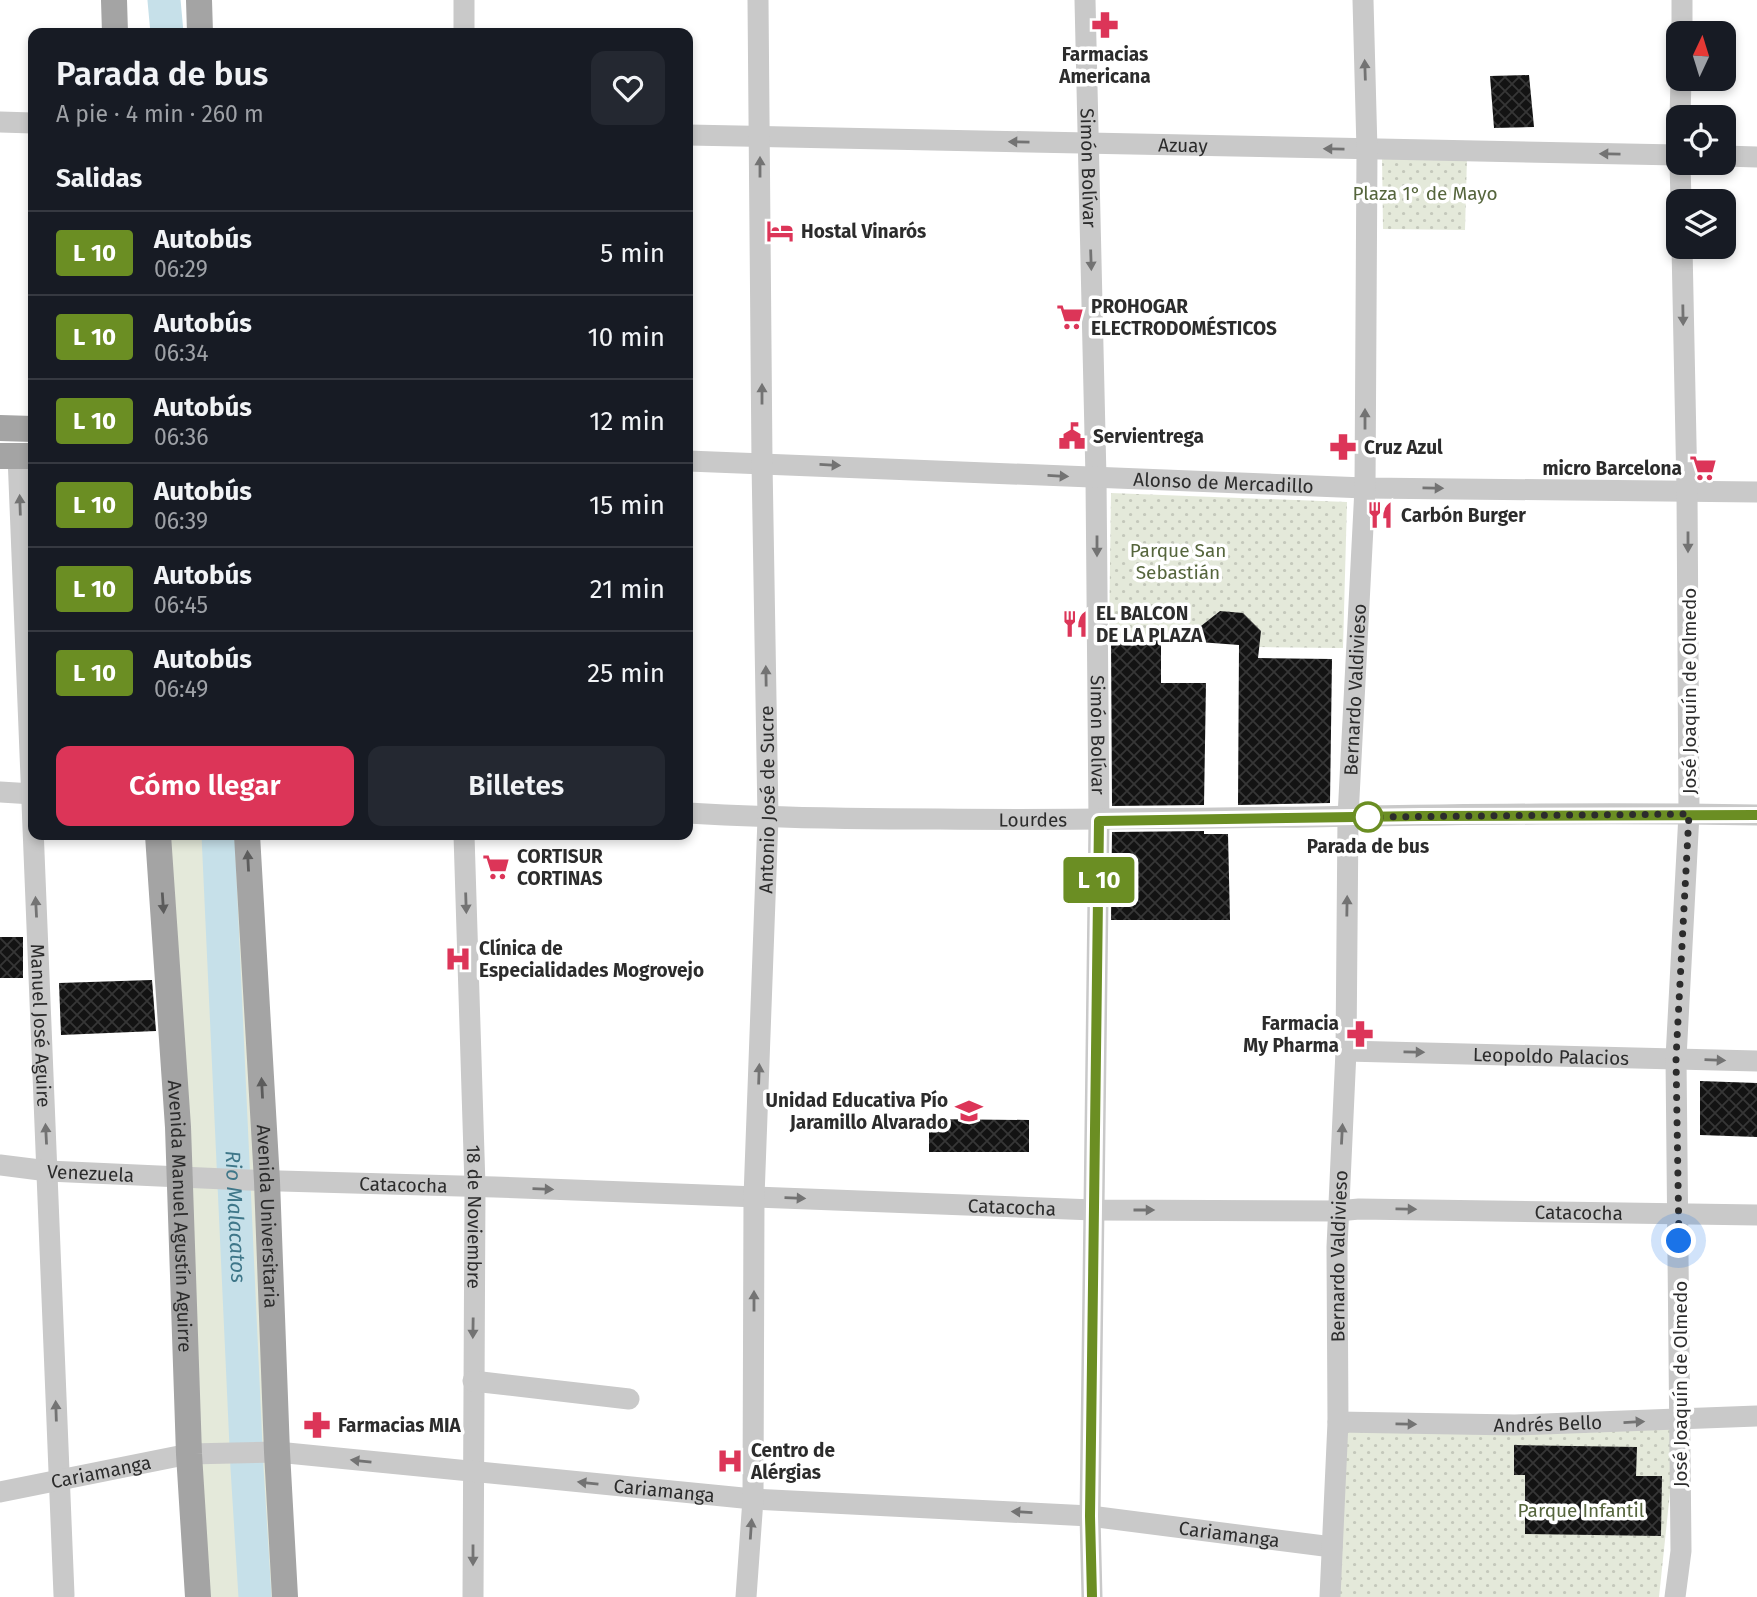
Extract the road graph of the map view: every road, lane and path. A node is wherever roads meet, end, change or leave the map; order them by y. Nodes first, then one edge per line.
1 (114, 0) edge
2 (199, 0) edge
3 (464, 0) edge
4 (758, 0) edge
5 (1085, 0) edge
6 (1363, 0) edge
7 (1682, 0) edge
8 (1682, 21) edge
9 (115, 28) edge
10 (200, 28) edge
11 (464, 28) edge
12 (0, 122) edge
13 (28, 123) edge
14 (693, 135) edge
15 (760, 137) junction
16 (1087, 143) junction
17 (1367, 150) junction
18 (1666, 155) edge
19 (1736, 156) edge
20 (1757, 157) edge
21 (1682, 259) edge
22 (0, 428) edge
23 (28, 429) edge
24 (17, 456) edge
25 (693, 461) edge
26 (762, 462) junction
27 (1097, 478) junction
28 (1365, 488) junction
29 (1687, 491) junction
30 (1757, 492) edge
31 (28, 704) edge
32 (0, 792) edge
33 (28, 794) edge
34 (693, 813) edge
35 (1689, 814) junction
36 (1757, 815) edge
37 (1348, 817) junction
38 (768, 818) junction
39 (1099, 821) junction
40 (34, 840) edge
41 (158, 840) edge
42 (247, 840) edge
43 (464, 840) edge
44 (1346, 1051) junction
45 (1676, 1058) junction
46 (1757, 1061) edge
47 (0, 1165) edge
48 (48, 1171) junction
49 (188, 1177) junction
50 (257, 1180) junction
51 (475, 1186) junction
52 (754, 1197) junction
53 (1094, 1210) junction
54 (1338, 1211) junction
55 (1679, 1213) junction
56 (1757, 1215) edge
57 (473, 1381) junction
58 (629, 1399) dead end
59 (1757, 1416) edge
60 (1680, 1418) junction
61 (1338, 1422) junction
62 (268, 1452) junction
63 (196, 1454) junction
64 (472, 1471) junction
65 (58, 1479) junction
66 (0, 1492) edge
67 (753, 1499) junction
68 (1090, 1516) junction
69 (1332, 1547) junction
70 (1329, 1594) edge
71 (64, 1595) dead end
72 (198, 1597) edge
73 (285, 1597) edge
74 (473, 1597) edge
75 (746, 1597) edge
76 (1092, 1597) edge
77 (1675, 1597) edge

1 - 9 main road
2 - 10 main road
3 - 11 street
4 - 15 street, Antonio José de Sucre
5 - 16 street, Simón Bolívar
17 -> 6 street, Bernardo Valdivieso
7 - 8 street
12 - 13 street
14 - 15 street, Azuay
16 -> 15 street, Azuay
26 -> 15 street, Antonio José de Sucre
17 -> 16 street, Azuay
16 -> 27 street, Simón Bolívar
18 -> 17 street, Azuay
28 -> 17 street, Bernardo Valdivieso
19 - 20 street
21 -> 29 street, José Joaquín de Olmedo
22 - 23 main road
31 -> 24 street, Manuel José Aguire
25 - 26 street, Alonso de Mercadillo
26 -> 27 street, Alonso de Mercadillo
38 -> 26 street, Antonio José de Sucre
27 - 28 street, Alonso de Mercadillo
27 -> 39 street, Simón Bolívar
28 -> 29 street, Alonso de Mercadillo
28 - 37 street, Bernardo Valdivieso
29 - 30 street, Alonso de Mercadillo
29 -> 35 street, José Joaquín de Olmedo
32 - 33 street
34 - 38 street, Lourdes
35 - 36 street, Lourdes
35 - 37 street, Lourdes
35 - 45 street, José Joaquín de Olmedo
37 - 39 street, Lourdes
44 -> 37 street, Bernardo Valdivieso
38 - 39 street, Lourdes
52 -> 38 street, Antonio José de Sucre
39 - 53 street, Simón Bolívar
48 -> 40 street, Manuel José Aguire
41 -> 49 main road, Avenida Manuel Agustín Aguirre
50 -> 42 main road, Avenida Universitaria
43 -> 51 street, 18 de Noviembre
44 -> 45 street, Leopoldo Palacios
54 -> 44 street, Bernardo Valdivieso
45 -> 46 street, Leopoldo Palacios
45 - 55 street, José Joaquín de Olmedo
47 - 48 street, Venezuela
48 - 49 street, Venezuela
65 -> 48 street, Manuel José Aguire
49 - 50 street, Venezuela
49 - 63 main road, Avenida Manuel Agustín Aguirre
50 - 51 street, Catacocha
50 - 62 main road, Avenida Universitaria
51 -> 52 street, Catacocha
51 -> 57 street, 18 de Noviembre
52 -> 53 street, Catacocha
67 -> 52 street, Antonio José de Sucre
53 -> 54 street, Catacocha
53 - 68 street, Simón Bolívar
54 -> 55 street, Catacocha
54 - 61 street, Bernardo Valdivieso
55 - 56 street, Catacocha
55 - 60 street, José Joaquín de Olmedo
57 - 58 street
57 - 64 street, 18 de Noviembre
59 - 60 street, Andrés Bello
61 -> 60 street, Andrés Bello
60 - 77 street, José Joaquín de Olmedo
61 - 69 street, Bernardo Valdivieso
62 - 63 street, Cariamanga
64 -> 62 street, Cariamanga
62 - 73 main road, Avenida Universitaria
63 - 65 street, Cariamanga
63 - 72 main road, Avenida Manuel Agustín Aguirre
67 -> 64 street, Cariamanga
64 -> 74 street, 18 de Noviembre
65 - 66 street, Cariamanga
65 - 71 street, Manuel José Aguire
68 -> 67 street, Cariamanga
75 -> 67 street, Antonio José de Sucre
68 - 69 street, Cariamanga
68 - 76 street, Simón Bolívar
69 - 70 street, Bernardo Valdivieso

